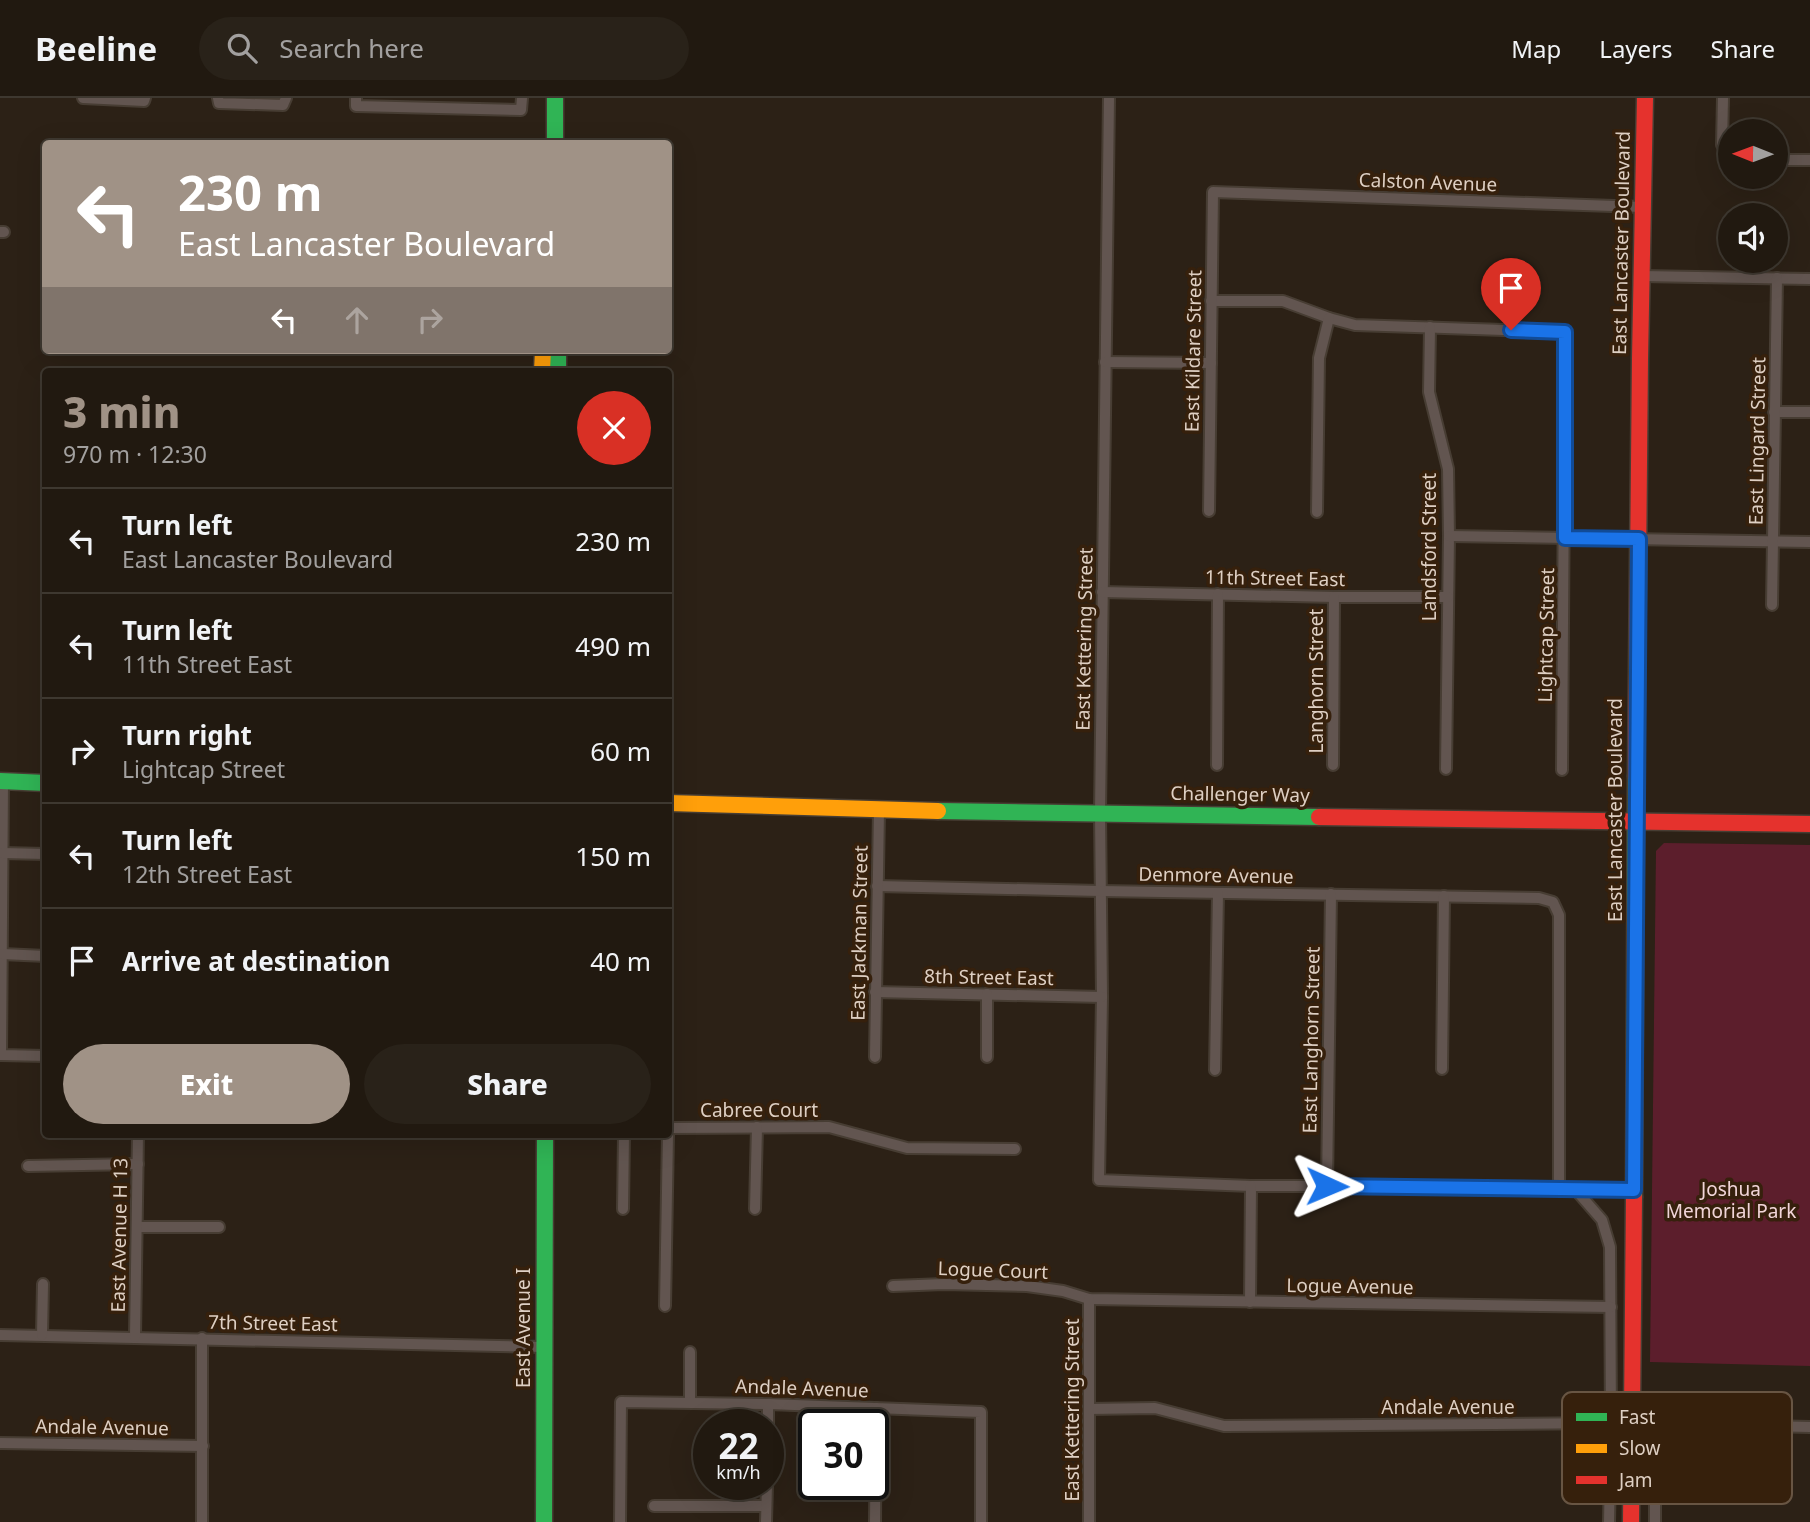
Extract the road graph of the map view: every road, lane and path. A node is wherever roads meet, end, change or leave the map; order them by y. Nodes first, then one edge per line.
1 (83, 98) edge
2 (218, 98) edge
3 (522, 98) edge
4 (555, 98) edge
5 (1108, 98) edge
6 (1645, 98) edge
7 (1723, 98) edge
8 (144, 99) edge
9 (284, 102) edge
10 (356, 102) edge
11 (1723, 119) edge
12 (555, 140) edge
13 (1788, 160) edge
14 (1810, 160) edge
15 (1213, 192) joint
16 (1642, 207) junction
17 (1642, 276) junction
18 (1777, 278) junction
19 (1810, 279) edge
20 (1211, 301) junction
21 (1329, 318) junction
22 (1430, 327) junction
23 (1105, 362) junction
24 (1211, 363) junction
25 (1774, 412) junction
26 (1810, 412) edge
27 (1209, 511) dead end
28 (1317, 512) dead end
29 (1449, 536) junction
30 (1565, 538) junction
31 (1639, 539) junction
32 (1773, 542) junction
33 (1810, 542) edge
34 (1102, 592) junction
35 (1218, 594) junction
36 (1334, 597) junction
37 (1448, 597) junction
38 (1772, 605) dead end
39 (1217, 765) dead end
40 (1333, 765) dead end
41 (1447, 769) dead end
42 (1562, 770) dead end
43 (1, 781) edge
44 (42, 783) edge
45 (672, 803) edge
46 (879, 810) junction
47 (1100, 813) junction
48 (1636, 821) junction
49 (1810, 824) edge
50 (2, 853) junction
51 (42, 854) edge
52 (877, 886) junction
53 (1100, 891) junction
54 (1217, 892) junction
55 (1331, 894) junction
56 (1444, 896) junction
57 (2, 954) junction
58 (42, 956) edge
59 (875, 992) junction
60 (987, 994) junction
61 (1102, 997) junction
62 (1, 1055) edge
63 (42, 1056) edge
64 (874, 1057) dead end
65 (987, 1057) dead end
66 (1441, 1069) dead end
67 (1215, 1070) dead end
68 (757, 1127) junction
69 (672, 1128) edge
70 (138, 1138) edge
71 (545, 1138) edge
72 (624, 1138) edge
73 (668, 1138) edge
74 (1015, 1149) dead end
75 (138, 1164) junction
76 (28, 1166) dead end
77 (1251, 1186) junction
78 (1327, 1186) junction
79 (1559, 1188) junction
80 (1575, 1189) junction
81 (1634, 1190) junction
82 (623, 1209) dead end
83 (755, 1209) dead end
84 (137, 1227) junction
85 (219, 1227) dead end
86 (43, 1284) dead end
87 (893, 1286) dead end
88 (1089, 1299) junction
89 (1250, 1301) junction
90 (665, 1306) dead end
91 (1611, 1307) junction
92 (0, 1335) edge
93 (42, 1335) junction
94 (135, 1337) junction
95 (202, 1338) junction
96 (544, 1347) junction
97 (690, 1352) dead end
98 (1611, 1392) edge
99 (1633, 1392) edge
100 (690, 1402) junction
101 (768, 1404) junction
102 (876, 1408) junction
103 (768, 1409) edge
104 (1089, 1409) junction
105 (1562, 1423) edge
106 (1792, 1427) edge
107 (1810, 1427) edge
108 (0, 1443) edge
109 (202, 1447) junction
110 (766, 1500) edge
111 (1609, 1504) edge
112 (1631, 1504) edge
113 (1655, 1504) edge
114 (654, 1506) dead end
115 (766, 1506) junction
116 (202, 1522) edge
117 (544, 1522) edge
118 (620, 1522) edge
119 (766, 1522) edge
120 (875, 1522) edge
121 (981, 1522) edge
122 (1089, 1522) edge
123 (1609, 1522) edge
124 (1631, 1522) edge
125 (1655, 1522) edge

1 - 8 street
2 - 9 street
3 - 10 street
4 - 12 main road
5 - 23 street, East Kettering Street
6 - 16 main road, East Lancaster Boulevard
7 - 11 street
13 - 14 street
15 - 16 street, Calston Avenue
15 - 20 street, East Kildare Street
16 - 17 main road, East Lancaster Boulevard
17 - 18 street
17 - 31 main road, East Lancaster Boulevard
18 - 19 street
18 - 25 street, East Lingard Street
20 - 21 street
20 - 24 street, East Kildare Street
21 - 22 street
21 - 28 street
22 - 29 street, Landsford Street
22 - 30 street, Lightcap Street
23 - 24 street
23 - 34 street, East Kettering Street
24 - 27 street, East Kildare Street
25 - 26 street
25 - 32 street, East Lingard Street
29 - 30 street
29 - 37 street, Landsford Street
30 - 31 street
30 - 42 street, Lightcap Street
31 - 32 street
31 - 48 main road, East Lancaster Boulevard
32 - 33 street
32 - 38 street, East Lingard Street
34 - 35 street, 11th Street East
34 - 47 street, East Kettering Street
35 - 36 street, 11th Street East
35 - 39 street
36 - 37 street, 11th Street East
36 - 40 street, Langhorn Street
37 - 41 street, Landsford Street
43 - 44 main road
43 - 50 street
45 - 46 main road, Challenger Way
46 - 47 main road, Challenger Way
46 - 52 street, East Jackman Street
47 - 48 main road, Challenger Way
47 - 53 street, East Kettering Street
48 - 49 main road, Challenger Way
48 - 81 main road, East Lancaster Boulevard
50 - 51 street
50 - 57 street
52 - 53 street, Denmore Avenue
52 - 59 street, East Jackman Street
53 - 54 street, Denmore Avenue
53 - 61 street, East Kettering Street
54 - 55 street, Denmore Avenue
54 - 67 street
55 - 56 street, Denmore Avenue
55 - 78 street, East Langhorn Street
56 - 66 street
56 - 79 street, Denmore Avenue
57 - 58 street
57 - 62 street
59 - 60 street, 8th Street East
59 - 64 street, East Jackman Street
60 - 61 street, 8th Street East
60 - 65 street
61 - 77 street, East Kettering Street
62 - 63 street
68 - 69 street, Cabree Court
68 - 74 street, Cabree Court
68 - 83 street
70 - 75 street, East Avenue H 13
71 - 96 main road, East Avenue I
72 - 82 street
73 - 90 street
75 - 76 street
75 - 84 street, East Avenue H 13
77 - 78 street
77 - 89 street
78 - 79 street
79 - 80 street
80 - 81 street
80 - 91 street
81 - 99 main road, East Lancaster Boulevard
84 - 85 street
84 - 94 street, East Avenue H 13
86 - 93 street
87 - 88 street, Logue Court
88 - 89 street, Logue Avenue
88 - 104 street, East Kettering Street
89 - 91 street, Logue Avenue
91 - 98 street
92 - 93 street, 7th Street East
93 - 94 street, 7th Street East
94 - 95 street, 7th Street East
95 - 96 street, 7th Street East
95 - 109 street
96 - 117 main road, East Avenue I
97 - 100 street
100 - 101 street, Andale Avenue
100 - 118 street, Andale Avenue
101 - 102 street, Andale Avenue
101 - 103 street
102 - 120 street
102 - 121 street, Andale Avenue
104 - 105 street, Andale Avenue
104 - 122 street, East Kettering Street
106 - 107 street, Andale Avenue
108 - 109 street, Andale Avenue
109 - 116 street
110 - 115 street
111 - 123 street
112 - 124 main road, East Lancaster Boulevard
113 - 125 street
114 - 115 street
115 - 119 street

